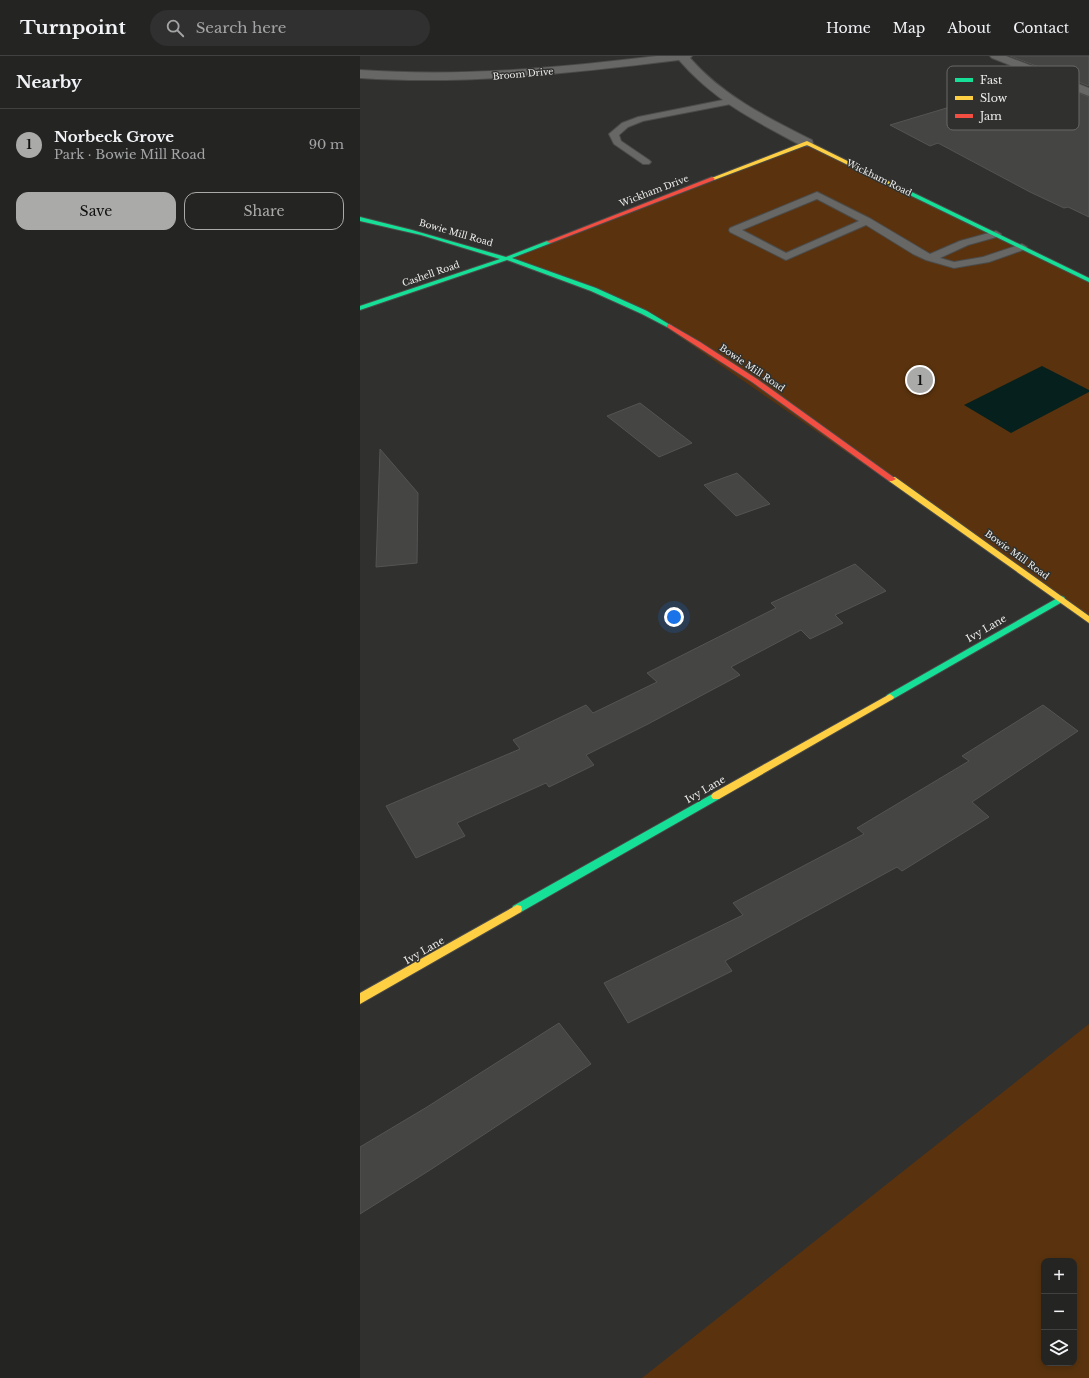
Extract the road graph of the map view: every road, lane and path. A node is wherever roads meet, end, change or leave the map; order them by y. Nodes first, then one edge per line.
1 (682, 56) edge
2 (686, 56) edge
3 (996, 56) edge
4 (1022, 66) edge
5 (360, 74) edge
6 (1079, 88) edge
7 (1089, 92) edge
8 (733, 101) junction
9 (808, 143) junction
10 (791, 158) dead end
11 (820, 159) dead end
12 (646, 162) dead end
13 (757, 162) junction
14 (849, 163) junction
15 (360, 218) edge
16 (867, 221) junction
17 (996, 234) junction
18 (1022, 247) junction
19 (508, 258) junction
20 (930, 258) junction
21 (1089, 280) edge
22 (360, 308) edge
23 (1061, 599) junction
24 (1089, 620) edge
25 (360, 999) edge

1 - 2 street, Broom Drive
1 - 5 street, Broom Drive
1 - 8 street, Wickham Road
3 - 4 street
6 - 7 street
8 - 9 street, Wickham Road
8 - 12 lane
9 - 13 street, Wickham Drive
9 - 14 street, Wickham Road
10 - 13 street
11 - 14 street
13 - 19 street, Wickham Drive
14 - 17 street, Wickham Road
15 - 19 street, Bowie Mill Road
16 - 16 lane
16 - 20 lane
17 - 18 street, Wickham Road
17 - 20 lane
18 - 20 lane
18 - 21 street, Wickham Road
19 - 22 street, Cashell Road
19 - 23 street, Bowie Mill Road
23 - 24 street, Bowie Mill Road
23 - 25 street, Ivy Lane

